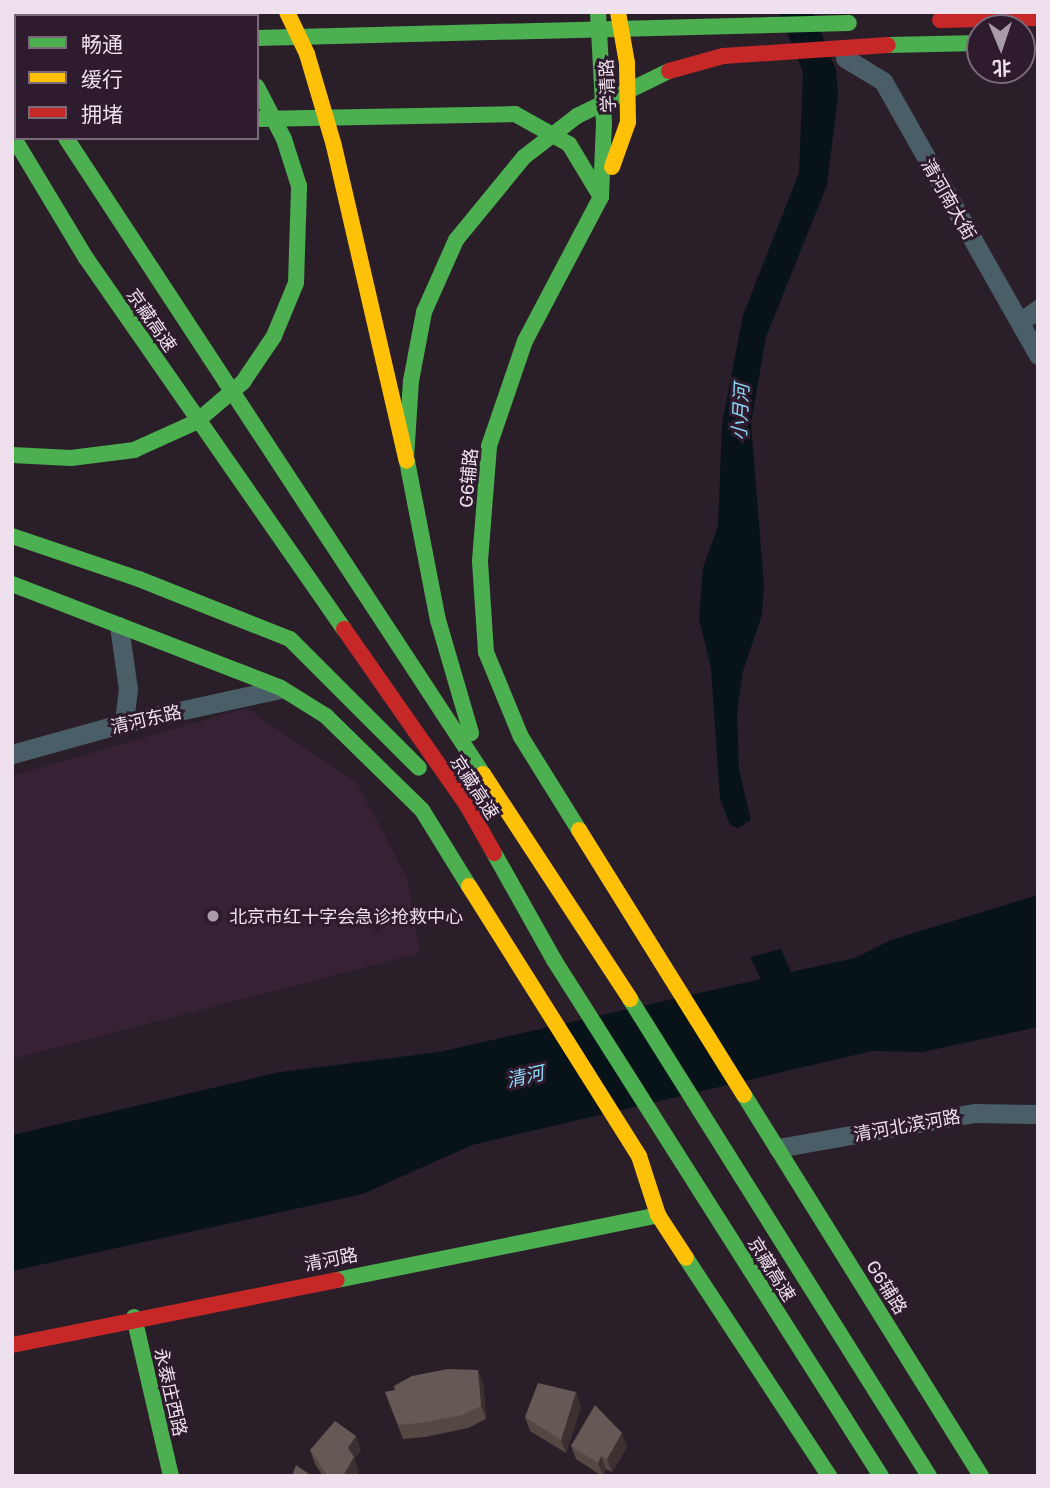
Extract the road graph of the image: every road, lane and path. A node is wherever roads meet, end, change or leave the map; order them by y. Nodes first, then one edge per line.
1 (287, 12) edge
2 (598, 12) edge
3 (618, 12) edge
4 (1038, 18) edge
5 (928, 21) dead end
6 (873, 22) dead end
7 (259, 38) edge
8 (966, 43) edge
9 (845, 58) dead end
10 (259, 92) edge
11 (259, 119) edge
12 (15, 140) edge
13 (67, 140) edge
14 (601, 197) junction
15 (1038, 309) edge
16 (1020, 322) junction
17 (1038, 355) edge
18 (12, 455) edge
19 (406, 458) junction
20 (15, 536) edge
21 (12, 584) edge
22 (119, 626) junction
23 (281, 688) junction
24 (124, 723) junction
25 (12, 754) edge
26 (481, 766) junction
27 (468, 807) junction
28 (1038, 1114) edge
29 (778, 1148) junction
30 (658, 1215) junction
31 (134, 1317) junction
32 (12, 1345) edge
33 (171, 1476) edge
34 (829, 1476) edge
35 (881, 1476) edge
36 (929, 1476) edge
37 (981, 1476) edge

1 - 19 main road
2 - 14 main road, G6辅路
3 - 14 main road, 学清路
4 - 5 main road
6 - 7 main road
8 - 19 main road
9 - 16 street, 清河南大街
10 - 18 main road
11 - 14 main road
12 - 27 main road, 京藏高速
13 - 26 main road, 京藏高速
14 - 29 main road, G6辅路
15 - 16 street
16 - 17 street, 清河南大街
19 - 26 main road
20 - 27 main road
21 - 22 main road
22 - 23 main road
22 - 24 street
23 - 24 street, 清河东路
23 - 30 main road
24 - 25 street, 清河东路
26 - 36 main road, 京藏高速
27 - 35 main road, 京藏高速
28 - 29 street, 清河北滨河路
29 - 37 main road, G6辅路
30 - 31 main road, 清河路
30 - 34 main road
31 - 32 main road, 清河路
31 - 33 main road, 永泰庄西路

